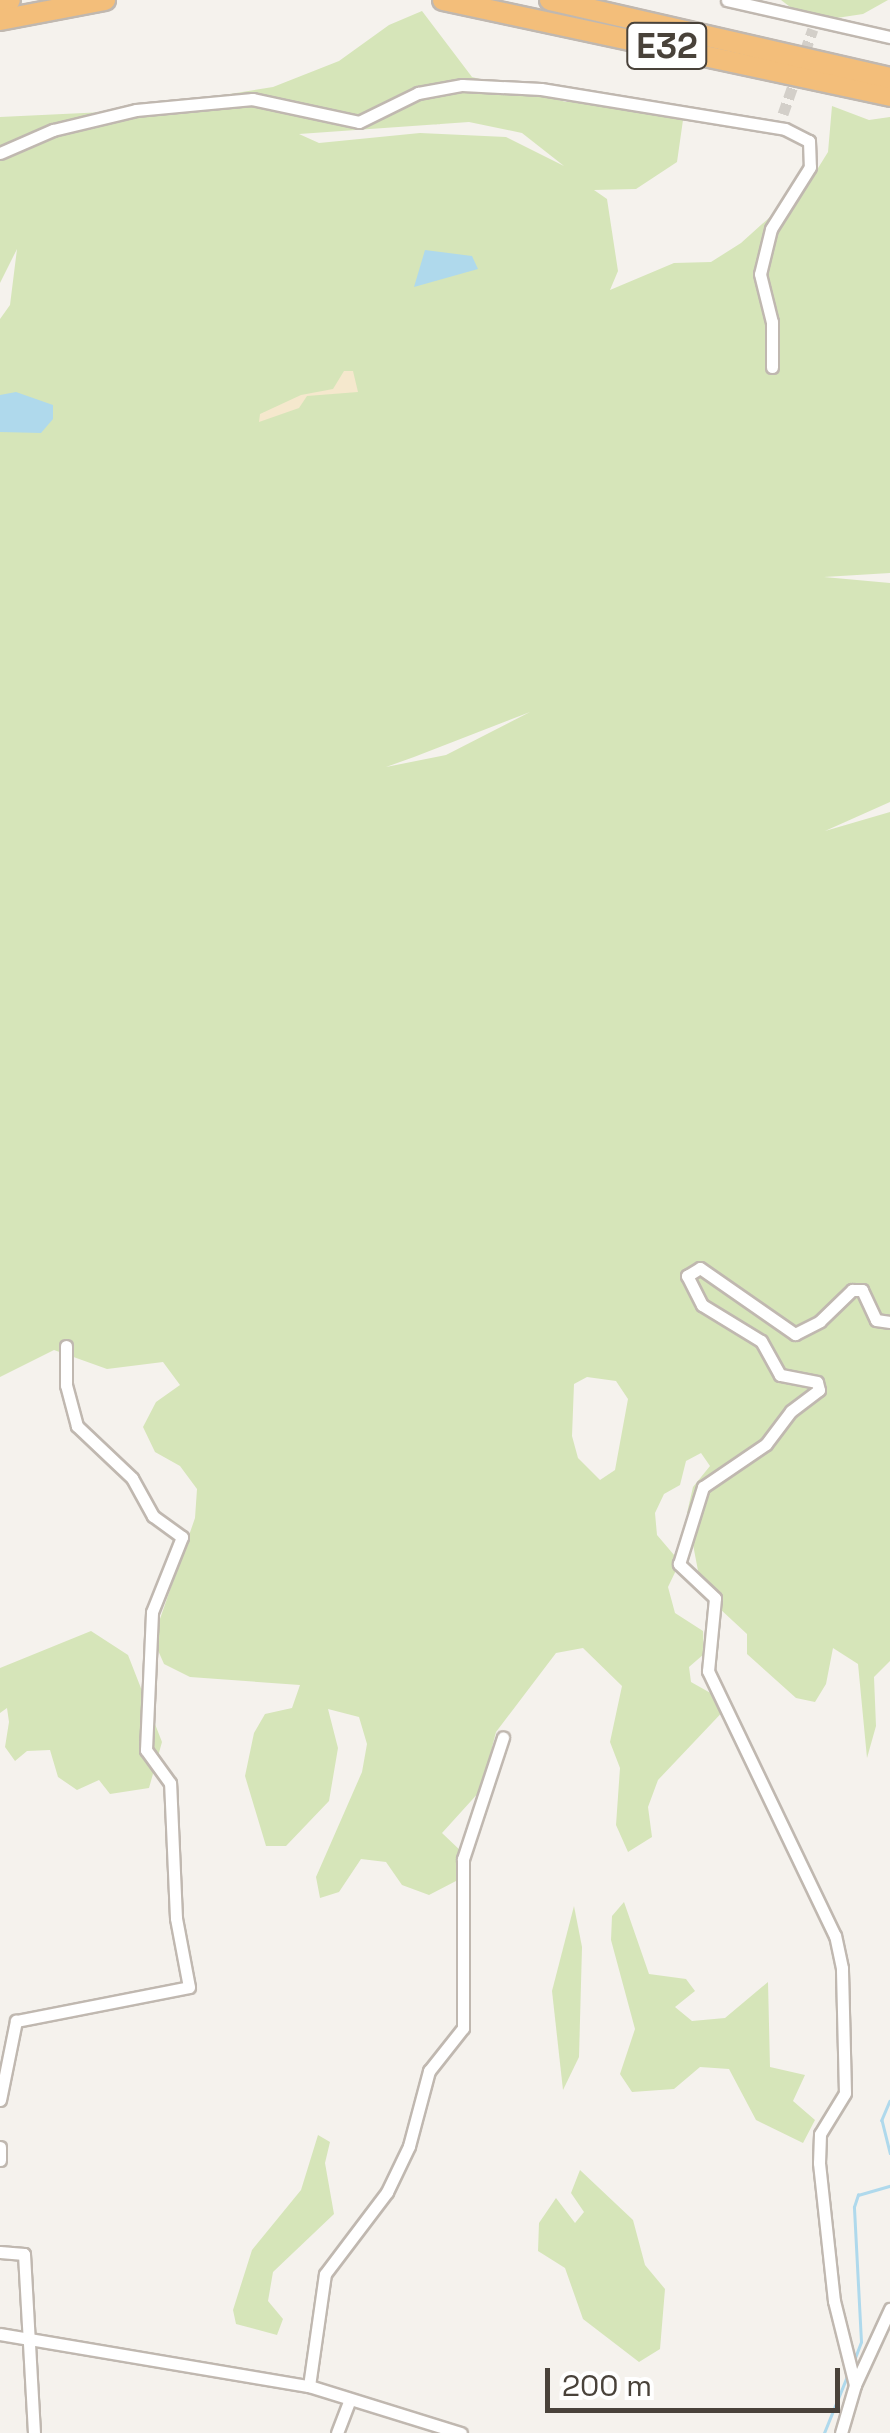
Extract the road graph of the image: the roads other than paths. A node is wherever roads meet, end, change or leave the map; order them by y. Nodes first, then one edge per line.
1 (10, 0) edge
2 (105, 0) edge
3 (442, 0) edge
4 (550, 0) edge
5 (727, 0) edge
6 (0, 2) edge
7 (0, 20) edge
8 (890, 37) edge
9 (890, 78) edge
10 (890, 96) edge
11 (783, 114) tunnel mouth
12 (778, 127) junction
13 (0, 153) edge
14 (772, 366) dead end
15 (890, 1322) edge
16 (66, 1346) dead end
17 (503, 1736) dead end
18 (0, 2100) edge
19 (0, 2147) edge
20 (0, 2160) edge
21 (0, 2252) edge
22 (890, 2309) edge
23 (0, 2334) edge
24 (28, 2340) junction
25 (855, 2385) junction
26 (309, 2386) junction
27 (349, 2401) junction
28 (34, 2433) edge
29 (337, 2433) edge
30 (462, 2433) edge
31 (841, 2433) edge

1 - 6 highway
2 - 7 highway
3 - 10 highway, E32
4 - 9 highway, E32
5 - 8 street
11 - 12 street
12 - 13 street
12 - 14 street
15 - 25 street
16 - 18 street
17 - 26 street
19 - 20 street
21 - 24 street
22 - 25 street
23 - 24 street
24 - 26 street
24 - 28 street
25 - 31 street
26 - 27 street
27 - 29 street
27 - 30 street

